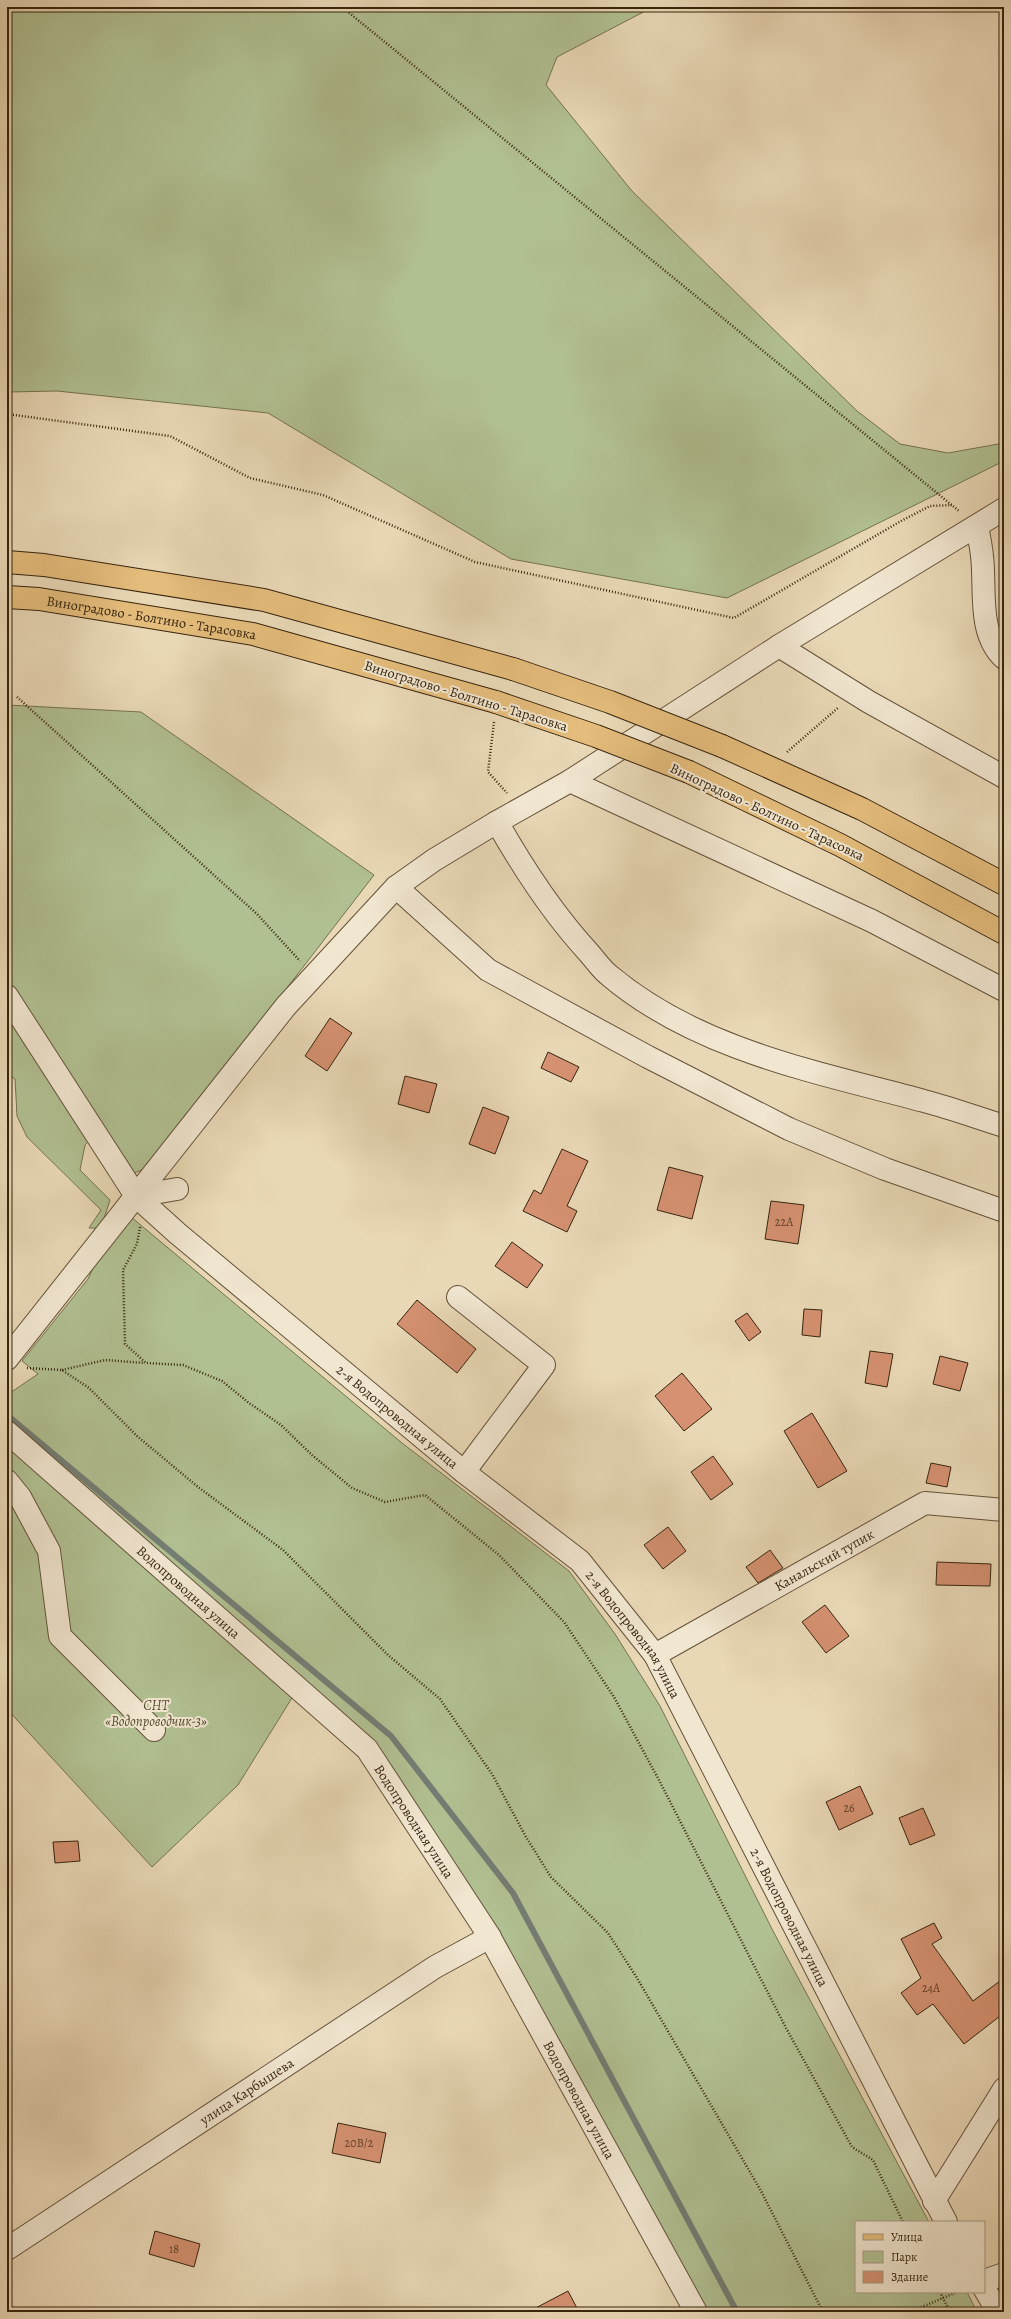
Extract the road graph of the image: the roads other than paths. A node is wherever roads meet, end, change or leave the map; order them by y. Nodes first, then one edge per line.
1 (1004, 509) edge
2 (977, 526) junction
3 (7, 562) edge
4 (7, 597) edge
5 (779, 646) junction
6 (1004, 658) edge
7 (1004, 777) edge
8 (570, 781) junction
9 (497, 822) junction
10 (1004, 884) edge
11 (396, 887) junction
12 (1004, 934) edge
13 (1004, 990) edge
14 (7, 996) edge
15 (1004, 1126) edge
16 (177, 1189) dead end
17 (139, 1199) junction
18 (1004, 1211) edge
19 (458, 1297) dead end
20 (15, 1363) edge
21 (7, 1432) edge
22 (464, 1472) junction
23 (7, 1481) edge
24 (1004, 1510) edge
25 (655, 1655) junction
26 (154, 1730) dead end
27 (490, 1937) junction
28 (1004, 2089) edge
29 (934, 2201) junction
30 (945, 2221) edge
31 (7, 2249) edge
32 (1004, 2274) edge
33 (985, 2281) edge
34 (985, 2290) edge
35 (696, 2312) edge
36 (998, 2312) edge

1 - 2 street
2 - 5 street
2 - 6 street
3 - 10 main road, bridge
4 - 12 main road, Виноградово - Болтино - Тарасовка, bridge
5 - 7 street
5 - 8 street
8 - 9 street
8 - 13 street
9 - 11 street
9 - 15 street
11 - 17 street
11 - 18 street
14 - 17 street, 2-я Водопроводная улица
16 - 17 street
17 - 20 street
17 - 22 street, 2-я Водопроводная улица
19 - 22 street
21 - 27 street, Водопроводная улица
22 - 25 street, 2-я Водопроводная улица
23 - 26 street
24 - 25 street, Канальский тупик
25 - 29 street, 2-я Водопроводная улица
27 - 31 street, улица Карбышева
27 - 35 street, Водопроводная улица
28 - 29 street
29 - 30 street, 2-я Водопроводная улица
32 - 33 street
34 - 36 street

